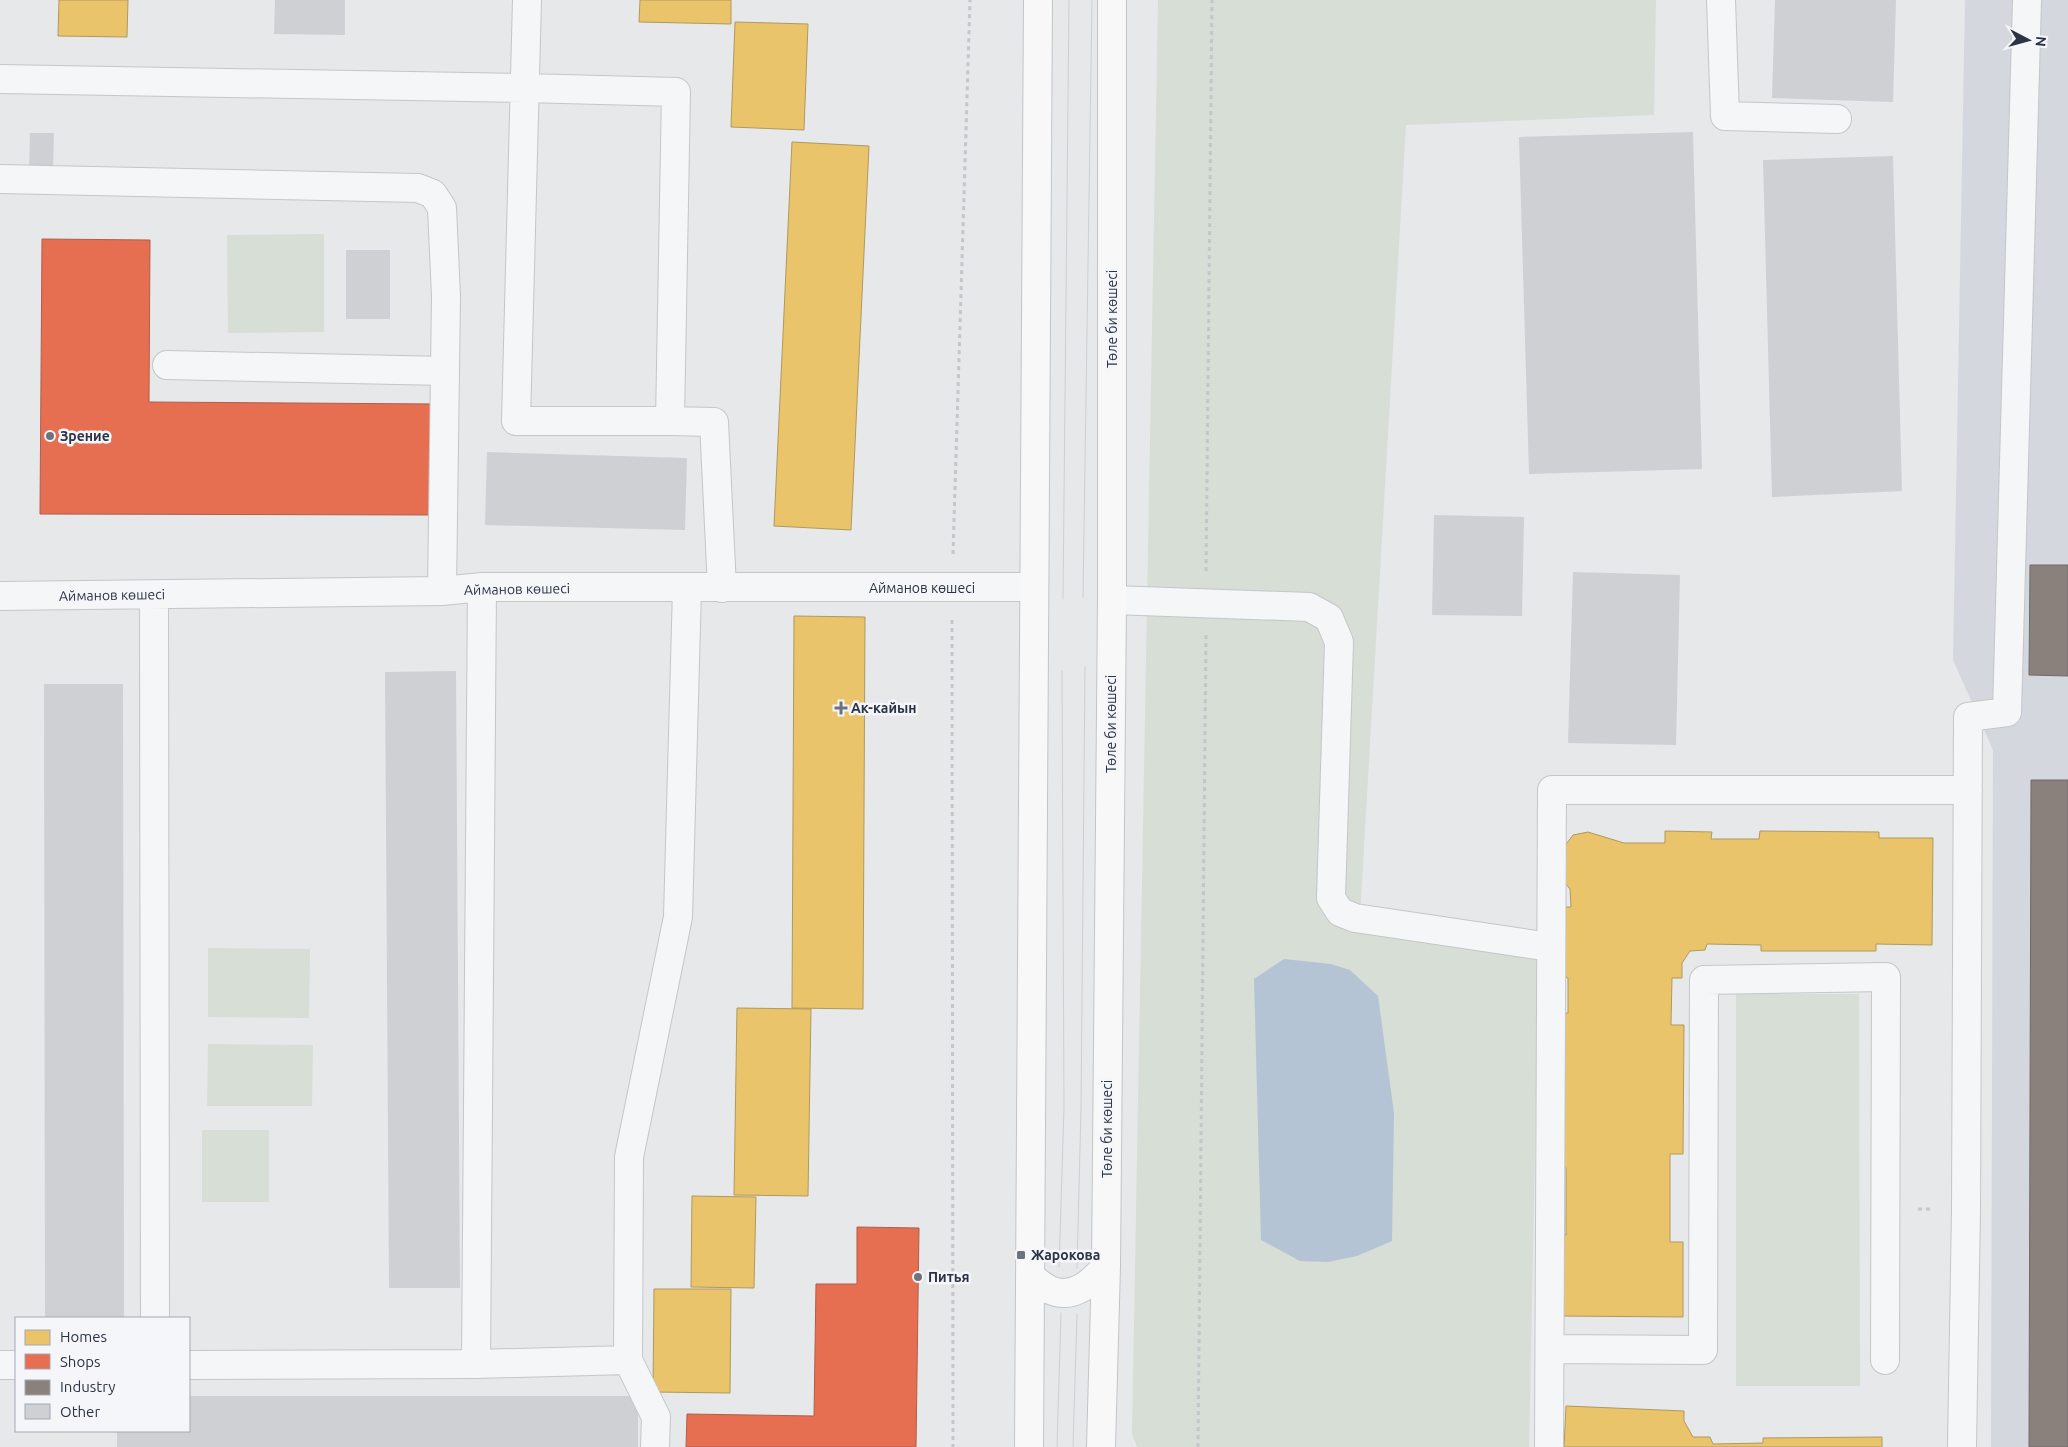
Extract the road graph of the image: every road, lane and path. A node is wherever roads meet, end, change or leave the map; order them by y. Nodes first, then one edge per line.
1 (527, 0) edge
2 (970, 0) edge
3 (1038, 0) edge
4 (1112, 0) edge
5 (1212, 0) edge
6 (1721, 0) edge
7 (2027, 0) edge
8 (0, 79) edge
9 (525, 88) junction
10 (1837, 119) dead end
11 (0, 179) edge
12 (167, 365) dead end
13 (445, 371) junction
14 (670, 421) junction
15 (482, 587) junction
16 (1033, 587) junction
17 (722, 588) junction
18 (952, 588) junction
19 (686, 589) junction
20 (442, 591) junction
21 (154, 594) junction
22 (0, 596) edge
23 (1112, 600) junction
24 (1206, 604) junction
25 (1968, 790) junction
26 (1550, 947) junction
27 (1885, 1209) junction
28 (1966, 1210) junction
29 (1106, 1266) junction
30 (1030, 1276) junction
31 (155, 1317) edge
32 (1550, 1349) junction
33 (628, 1360) junction
34 (1885, 1360) dead end
35 (476, 1364) junction
36 (15, 1365) edge
37 (190, 1365) edge
38 (0, 1366) edge
39 (655, 1447) edge
40 (952, 1447) edge
41 (1029, 1447) edge
42 (1101, 1447) edge
43 (1198, 1447) edge
44 (1548, 1447) edge
45 (1962, 1447) edge

1 - 9 street
2 - 18 path
3 - 16 main road
4 - 23 main road, Төле би көшесі
5 - 24 path
6 - 10 street
7 - 25 street
8 - 9 street
9 - 14 street
9 - 14 street
11 - 13 street
12 - 13 street
13 - 20 street
14 - 17 street
15 - 19 street, Айманов көшесі
15 - 20 street, Айманов көшесі
15 - 35 street
16 - 18 street, Айманов көшесі
16 - 30 main road
17 - 18 street, Айманов көшесі
17 - 19 street, Айманов көшесі
18 - 40 path
19 - 33 street
20 - 21 street, Айманов көшесі
21 - 22 street, Айманов көшесі
21 - 31 street
23 - 24 street
23 - 29 main road, Төле би көшесі
24 - 26 street
24 - 43 path
25 - 26 street
25 - 28 street
26 - 32 street
27 - 28 path
27 - 32 street
27 - 34 street
28 - 45 street
29 - 30 main road
29 - 42 main road, Төле би көшесі
30 - 41 main road
32 - 44 street
33 - 35 street
33 - 39 street
35 - 37 street
36 - 38 street

